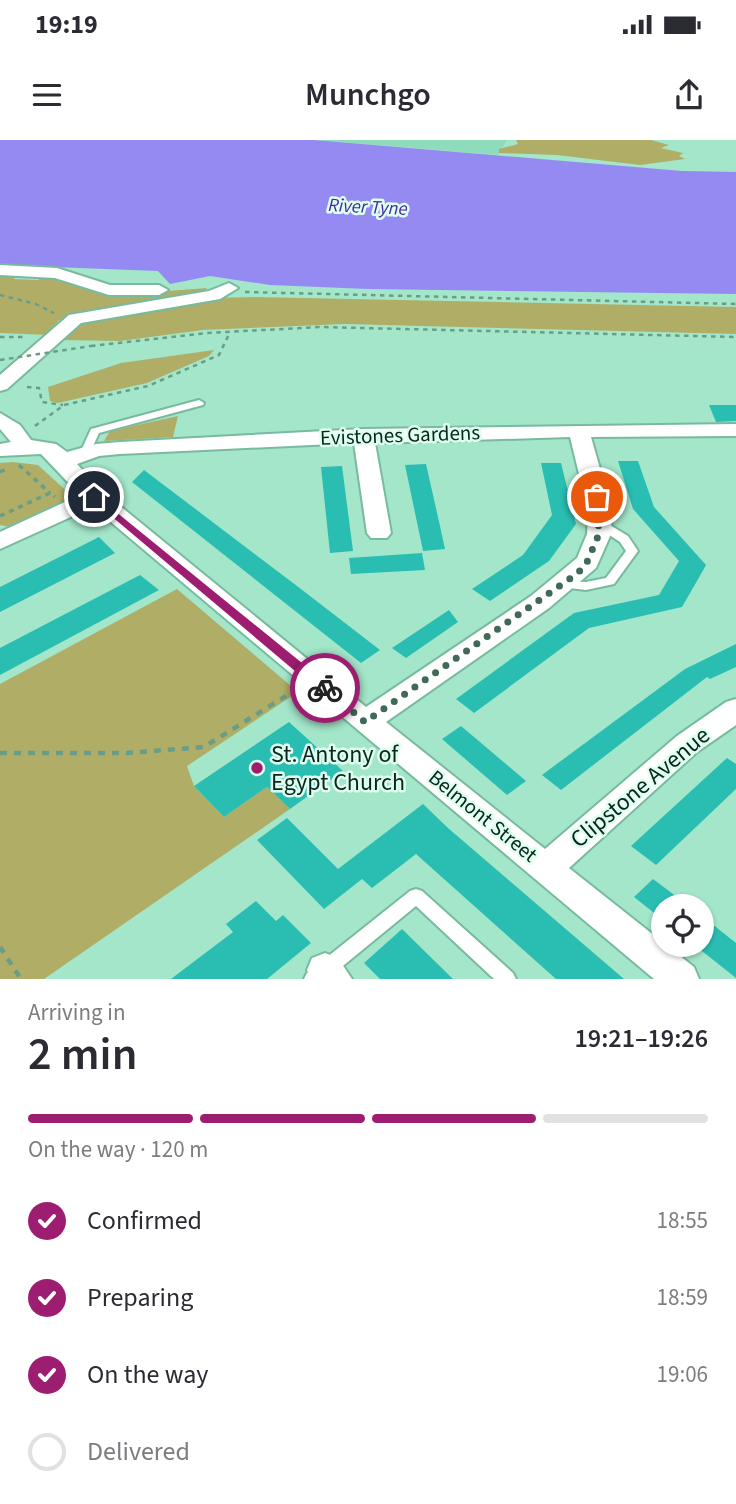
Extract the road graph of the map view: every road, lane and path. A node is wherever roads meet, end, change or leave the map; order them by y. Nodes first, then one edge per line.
1 (0, 270) edge
2 (229, 288) junction
3 (0, 295) edge
4 (736, 304) edge
5 (52, 313) dead end
6 (230, 332) junction
7 (736, 337) edge
8 (0, 360) edge
9 (0, 385) edge
10 (26, 387) dead end
11 (199, 402) dead end
12 (64, 405) junction
13 (0, 419) edge
14 (579, 430) junction
15 (736, 430) edge
16 (363, 435) junction
17 (12, 445) edge
18 (75, 457) junction
19 (50, 493) dead end
20 (94, 497) junction
21 (600, 523) junction
22 (379, 533) dead end
23 (0, 541) edge
24 (565, 584) junction
25 (313, 679) junction
26 (736, 710) edge
27 (365, 722) junction
28 (0, 753) edge
29 (547, 867) junction
30 (0, 947) edge
31 (324, 976) edge
32 (669, 976) edge
33 (21, 979) edge
34 (507, 979) edge

1 - 2 street
2 - 4 path
2 - 9 street
3 - 5 path
6 - 7 path
6 - 8 path, bridge
6 - 12 path
10 - 12 path
11 - 18 lane
12 - 17 path
13 - 17 street
14 - 15 street, Evistones Gardens
14 - 16 street, Evistones Gardens
14 - 21 street
16 - 18 street, Evistones Gardens
16 - 22 street
17 - 18 street
17 - 19 path
18 - 20 street, Belmont Street
20 - 23 street
20 - 25 street, Belmont Street
21 - 24 street
21 - 24 lane
24 - 27 street
25 - 27 street, Belmont Street
25 - 28 path
26 - 29 street, Clipstone Avenue
27 - 29 street, Belmont Street
29 - 32 street, Belmont Street
30 - 33 path
31 - 34 lane

